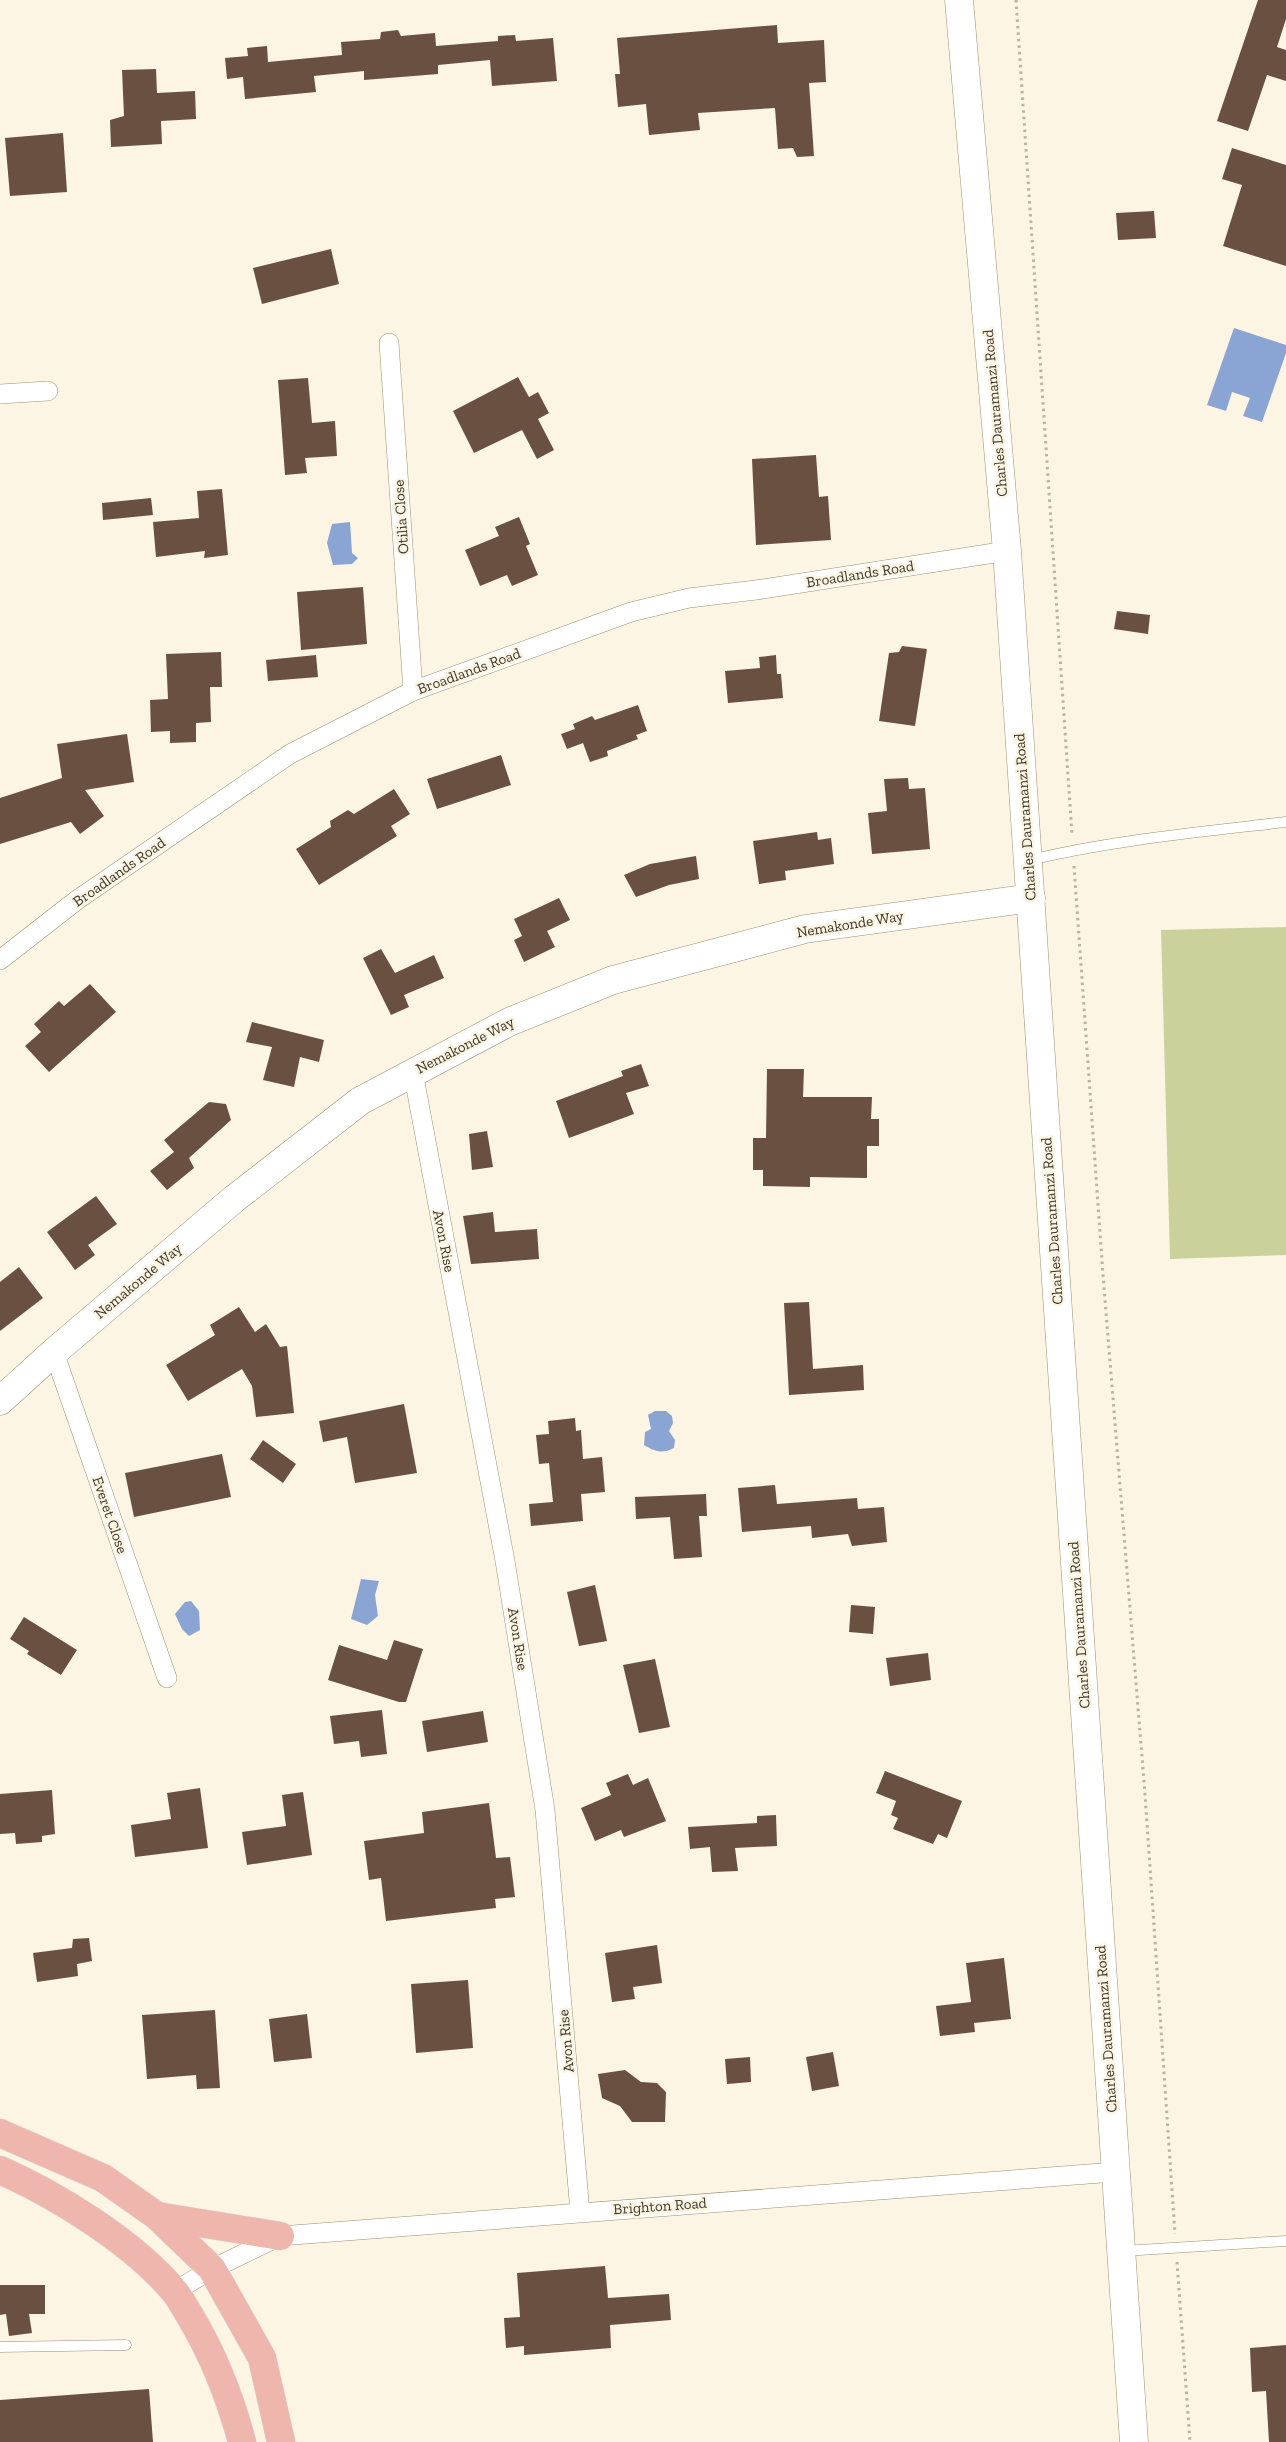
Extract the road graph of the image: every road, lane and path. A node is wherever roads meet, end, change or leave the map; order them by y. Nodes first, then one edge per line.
1 (959, 0) edge
2 (1016, 0) edge
3 (389, 343) dead end
4 (48, 391) dead end
5 (0, 394) edge
6 (1006, 551) junction
7 (413, 691) junction
8 (1286, 822) edge
9 (1073, 850) junction
10 (1028, 860) junction
11 (1030, 898) junction
12 (0, 960) edge
13 (412, 1072) junction
14 (54, 1352) junction
15 (0, 1401) edge
16 (166, 1678) dead end
17 (0, 2133) edge
18 (0, 2170) edge
19 (1115, 2172) junction
20 (580, 2212) junction
21 (157, 2216) junction
22 (280, 2236) junction
23 (1286, 2241) edge
24 (1176, 2248) junction
25 (1122, 2251) junction
26 (212, 2269) junction
27 (174, 2291) junction
28 (126, 2345) dead end
29 (0, 2347) edge
30 (242, 2442) edge
31 (281, 2442) edge
32 (1134, 2442) edge
33 (1190, 2442) edge

1 - 6 street, Charles Dauramanzi Road
2 - 9 path
3 - 7 street, Otilia Close
4 - 5 street
6 - 7 street, Broadlands Road
6 - 10 street, Charles Dauramanzi Road
7 - 12 street, Broadlands Road
8 - 9 lane
9 - 10 lane
9 - 24 path
10 - 11 street, Charles Dauramanzi Road
11 - 13 street, Nemakonde Way
11 - 19 street, Charles Dauramanzi Road
13 - 14 street, Nemakonde Way
13 - 20 street, Avon Rise
14 - 15 street, Nemakonde Way
14 - 16 street, Everet Close
17 - 21 highway
18 - 27 highway
19 - 20 street, Brighton Road
19 - 25 street, Charles Dauramanzi Road
20 - 22 street, Brighton Road
21 - 22 highway
21 - 26 highway
22 - 26 street, Brighton Road
23 - 24 lane
24 - 25 lane
24 - 33 path
25 - 32 street, Charles Dauramanzi Road
26 - 27 street, Brighton Road
26 - 31 highway
27 - 30 highway
28 - 29 lane

